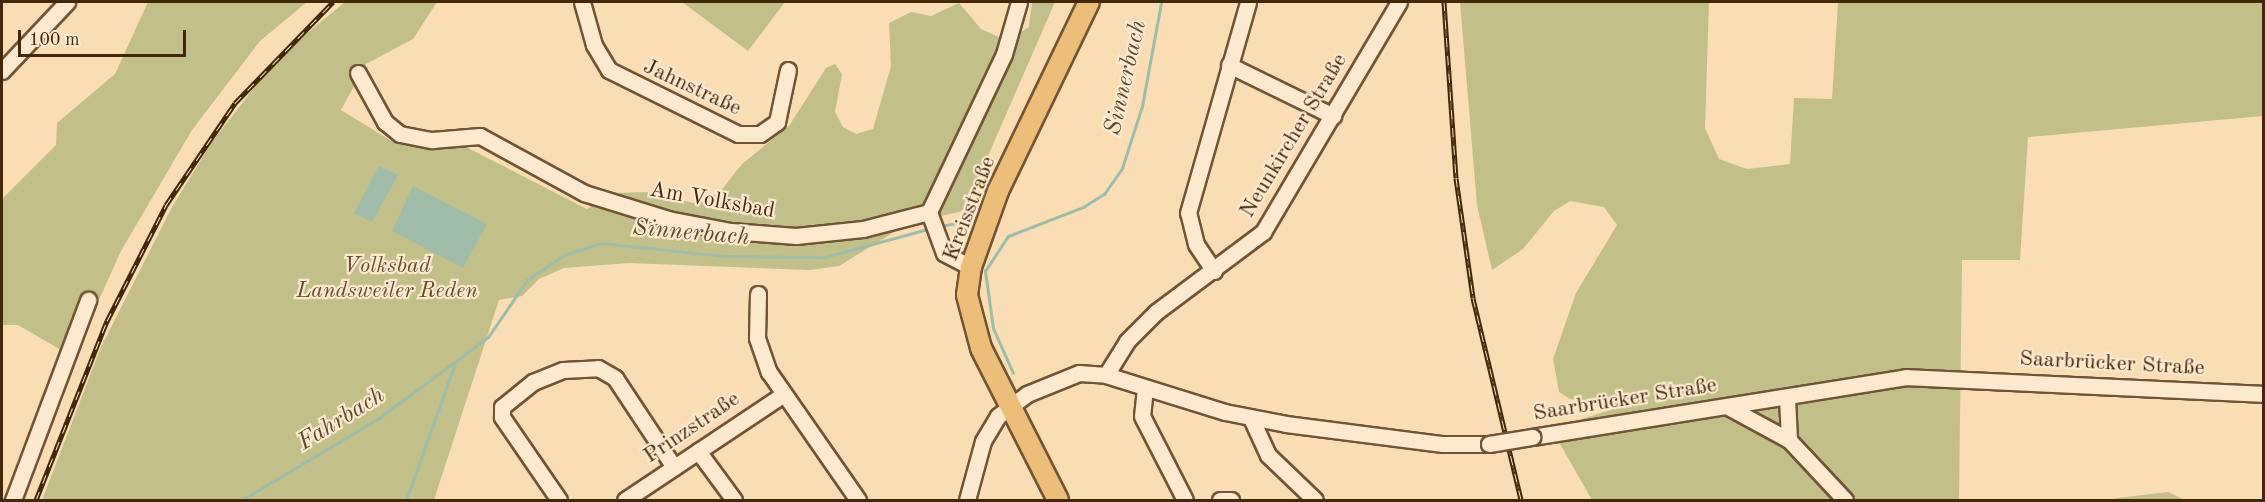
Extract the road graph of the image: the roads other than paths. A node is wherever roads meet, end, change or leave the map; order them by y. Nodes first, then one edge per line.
1 (67, 2) edge
2 (582, 2) edge
3 (1019, 2) edge
4 (1089, 2) edge
5 (1248, 2) edge
6 (1399, 2) edge
7 (1229, 65) junction
8 (788, 70) dead end
9 (2, 71) edge
10 (358, 73) dead end
11 (1333, 116) junction
12 (930, 217) junction
13 (970, 267) junction
14 (1214, 271) junction
15 (758, 294) dead end
16 (88, 300) dead end
17 (1106, 375) junction
18 (1145, 388) junction
19 (784, 394) junction
20 (2264, 394) edge
21 (1787, 397) junction
22 (1728, 407) junction
23 (1008, 408) junction
24 (1251, 418) junction
25 (1789, 440) junction
26 (698, 451) junction
27 (674, 467) junction
28 (13, 501) edge
29 (559, 501) edge
30 (625, 501) edge
31 (734, 501) edge
32 (858, 501) edge
33 (967, 501) edge
34 (1058, 501) edge
35 (1185, 501) edge
36 (1220, 501) edge
37 (1231, 501) edge
38 (1315, 501) edge
39 (1845, 501) edge

1 - 9 street
2 - 8 street, Jahnstraße
3 - 12 street
4 - 13 main road, Kreisstraße
5 - 7 street
6 - 11 street, Neunkircher Straße
7 - 11 street
7 - 14 street
10 - 12 street, Am Volksbad
11 - 14 street, Neunkircher Straße
12 - 13 street
13 - 23 main road, Kreisstraße
14 - 17 street, Neunkircher Straße
15 - 19 street
16 - 28 street
17 - 18 street, Saarbrücker Straße
17 - 23 street, Saarbrücker Straße
18 - 24 street, Saarbrücker Straße
18 - 35 street
19 - 26 street, Prinzstraße
19 - 32 street
20 - 21 street, Saarbrücker Straße
21 - 22 street, Saarbrücker Straße
21 - 25 street
22 - 24 street, Saarbrücker Straße, bridge
22 - 25 street
23 - 33 street
23 - 34 main road, Kreisstraße
24 - 38 street
25 - 39 street
26 - 27 street, Prinzstraße
26 - 31 street
27 - 29 street
27 - 30 street, Prinzstraße
36 - 37 street

